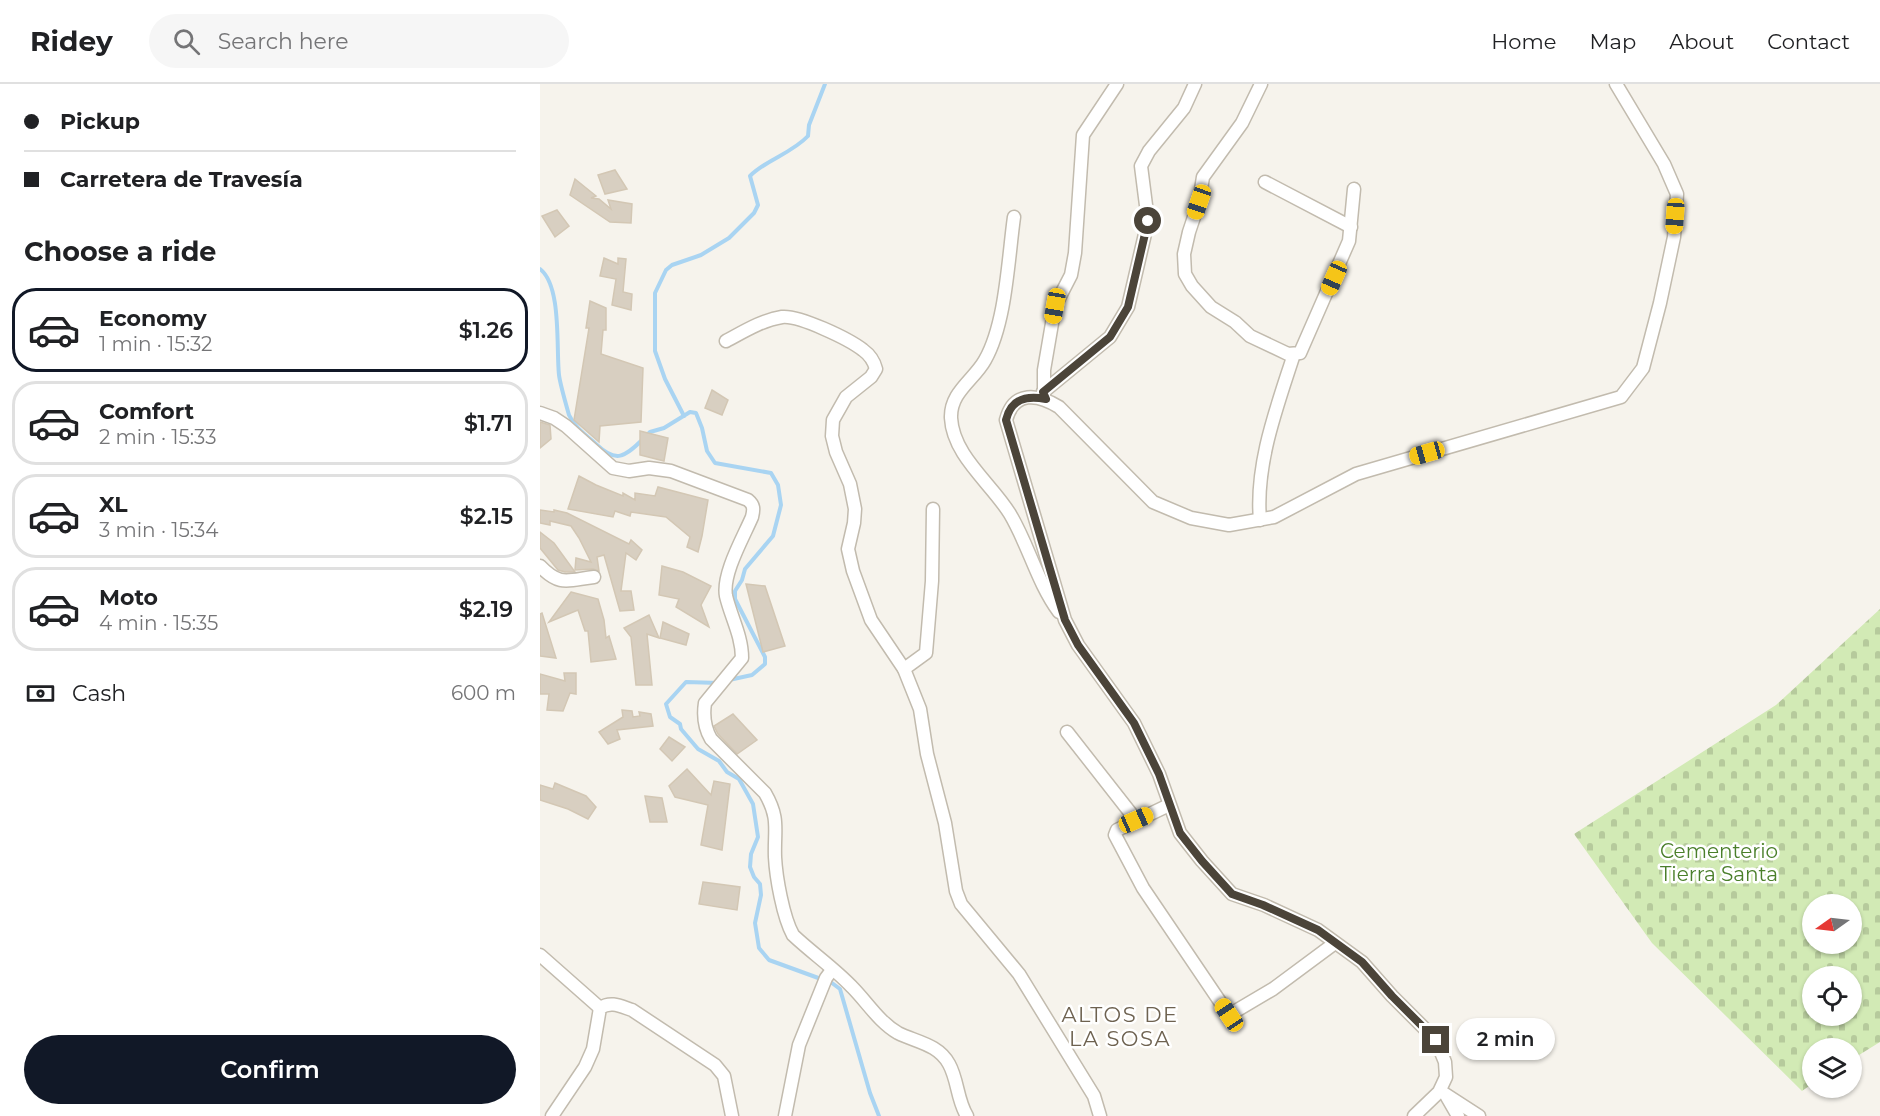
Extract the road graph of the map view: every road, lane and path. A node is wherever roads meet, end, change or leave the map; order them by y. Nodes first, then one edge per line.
1 (1117, 84) edge
2 (1195, 84) edge
3 (1261, 84) edge
4 (1616, 84) edge
5 (1266, 182) dead end
6 (1354, 189) dead end
7 (1014, 217) dead end
8 (1351, 227) junction
9 (726, 341) dead end
10 (1294, 354) junction
11 (1044, 396) junction
12 (540, 412) edge
13 (933, 509) dead end
14 (1260, 520) junction
15 (540, 566) edge
16 (594, 577) dead end
17 (1065, 620) junction
18 (904, 669) junction
19 (1067, 732) dead end
20 (1169, 805) junction
21 (1136, 820) junction
22 (1335, 943) junction
23 (540, 955) edge
24 (829, 974) junction
25 (600, 1008) junction
26 (1442, 1093) junction
27 (552, 1116) edge
28 (732, 1116) edge
29 (785, 1116) edge
30 (967, 1116) edge
31 (1100, 1116) edge
32 (1414, 1116) edge
33 (1458, 1116) edge
34 (1479, 1116) edge

1 - 11 street
2 - 11 street
3 - 10 street
4 - 14 street
5 - 8 street
6 - 8 street
7 - 17 street
8 - 10 street
9 - 18 street
10 - 14 street
11 - 14 street
11 - 17 street
12 - 24 street
13 - 18 street
15 - 16 street
17 - 20 street
18 - 31 street
19 - 21 street
20 - 21 street
20 - 22 street
21 - 22 street
22 - 26 street
23 - 25 street
24 - 29 street
24 - 30 street
25 - 27 street
25 - 28 street
26 - 32 street
26 - 33 street
26 - 34 street

